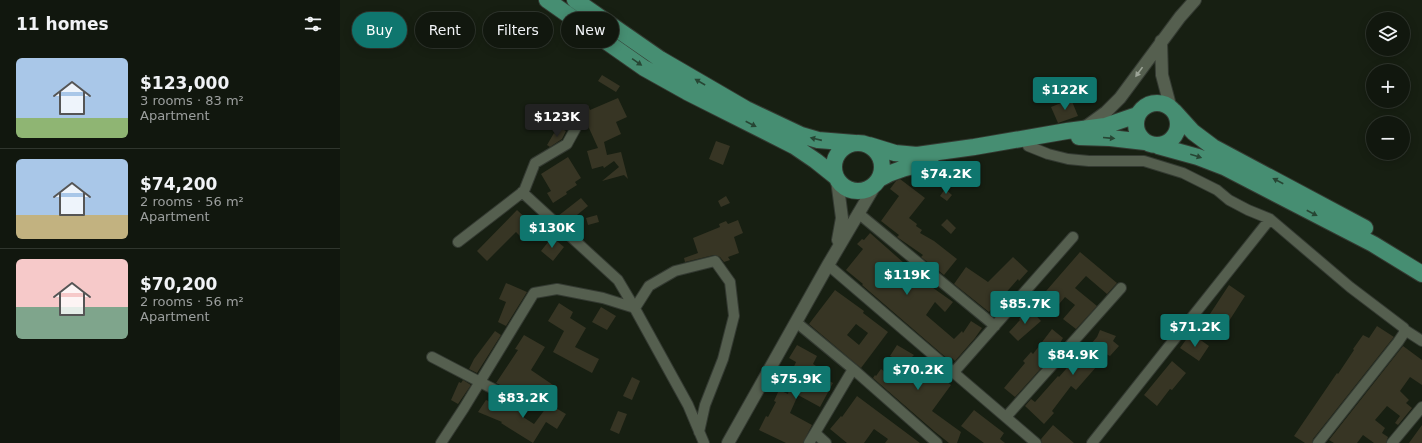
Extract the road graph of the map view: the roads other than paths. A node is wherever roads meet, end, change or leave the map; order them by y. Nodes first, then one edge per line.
1 (547, 0) edge
2 (575, 0) edge
3 (1195, 0) edge
4 (1161, 41) junction
5 (1173, 110) junction
6 (1137, 115) junction
7 (579, 122) dead end
8 (1082, 129) junction
9 (862, 144) junction
10 (1152, 144) junction
11 (1028, 146) junction
12 (836, 178) junction
13 (878, 180) junction
14 (522, 192) junction
15 (858, 213) junction
16 (1270, 219) junction
17 (1073, 237) dead end
18 (458, 242) dead end
19 (831, 259) junction
20 (1422, 261) edge
21 (1422, 274) edge
22 (1121, 288) dead end
23 (635, 308) junction
24 (796, 322) junction
25 (995, 326) junction
26 (1405, 330) junction
27 (1422, 341) edge
28 (432, 357) dead end
29 (853, 369) junction
30 (954, 372) junction
31 (480, 382) junction
32 (533, 397) dead end
33 (1422, 407) edge
34 (1006, 417) junction
35 (699, 432) junction
36 (815, 433) junction
37 (440, 443) edge
38 (704, 443) edge
39 (728, 443) edge
40 (809, 443) edge
41 (826, 443) edge
42 (937, 443) edge
43 (1036, 443) edge
44 (1092, 443) edge
45 (1318, 443) edge
46 (1392, 443) edge

1 -> 12 highway
9 -> 2 highway
3 - 4 street
4 - 5 street
4 -> 8 street
5 - 6 highway
5 - 10 highway
20 -> 5 highway
6 - 8 highway
6 - 10 highway
7 - 14 street
8 - 9 highway
9 - 12 highway
9 - 13 highway
11 -> 10 highway
10 -> 21 highway
11 - 13 highway
11 - 16 street
12 - 13 highway
12 - 19 street
13 - 15 street
14 - 18 street
14 - 23 street
15 - 19 street
15 - 25 street
16 - 26 street
16 - 44 street
17 - 25 street
19 - 24 street
19 - 30 street
22 - 34 street
23 - 31 street
23 - 35 street
23 - 35 street
24 - 29 street
24 - 39 street
25 - 30 street
26 - 27 street
26 - 45 street
28 - 31 street
29 - 36 street
29 - 42 street
30 - 34 street
31 - 32 street
31 - 37 street
33 - 46 street
34 - 43 street
35 - 38 street
36 - 40 street
36 - 41 street

